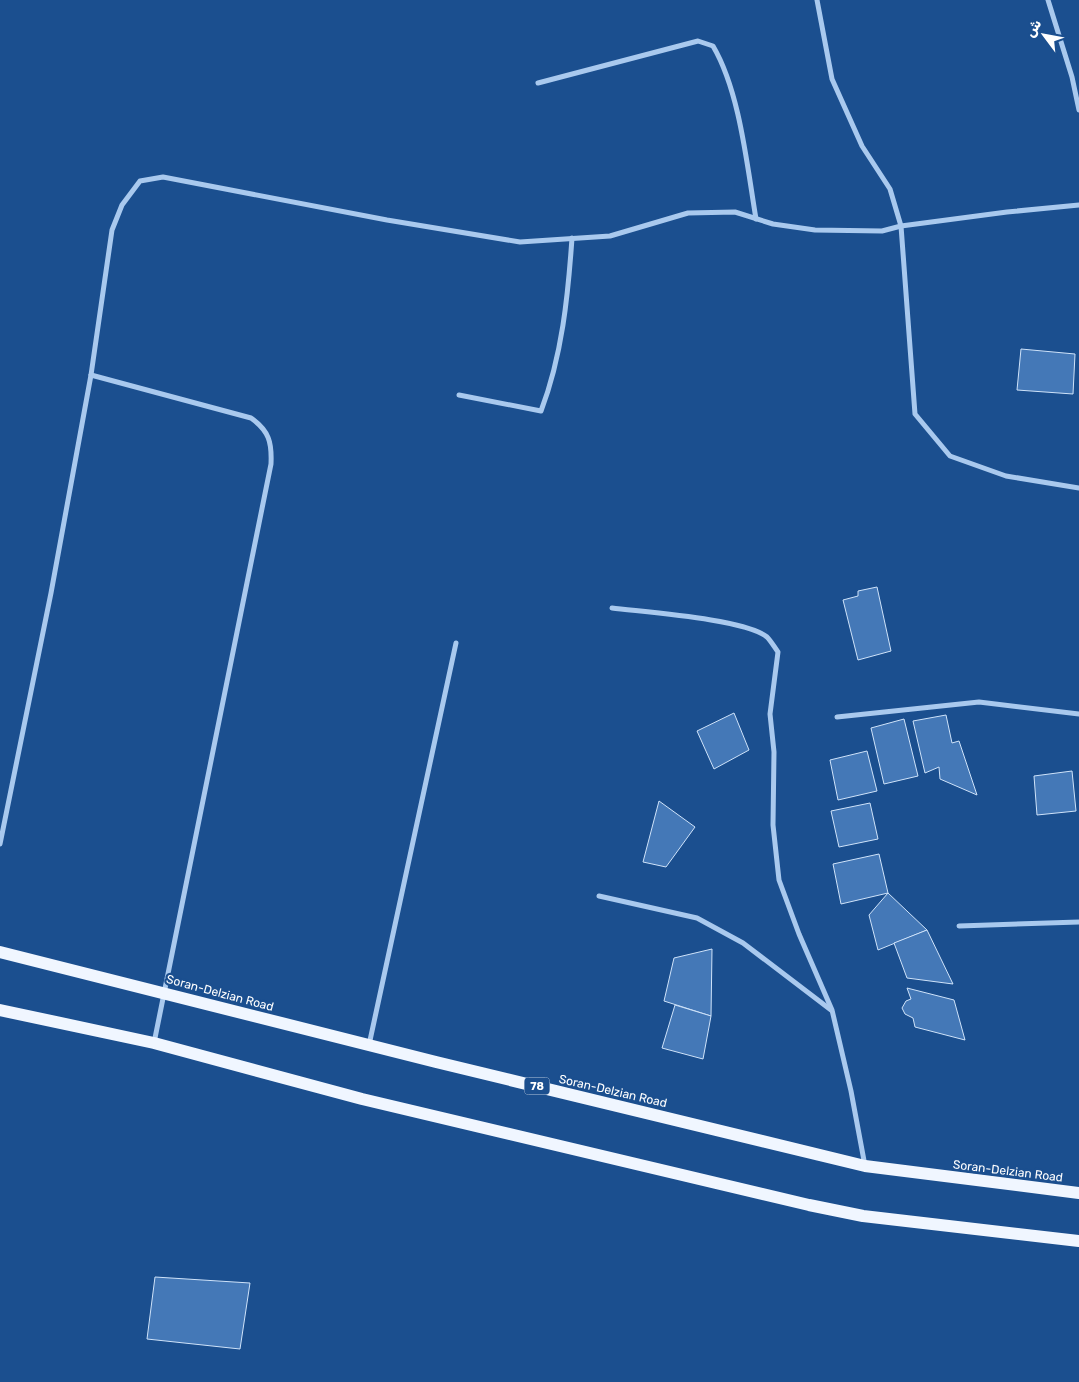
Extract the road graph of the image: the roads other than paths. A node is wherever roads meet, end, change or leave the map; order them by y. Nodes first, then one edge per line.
1 (817, 0) edge
2 (1048, 0) edge
3 (538, 84) dead end
4 (1079, 110) edge
5 (1079, 205) edge
6 (756, 219) junction
7 (901, 226) junction
8 (572, 238) junction
9 (91, 375) junction
10 (459, 395) dead end
11 (1079, 488) edge
12 (612, 608) dead end
13 (456, 643) dead end
14 (1079, 714) edge
15 (837, 718) dead end
16 (0, 844) edge
17 (599, 896) dead end
18 (1079, 922) edge
19 (959, 926) dead end
20 (0, 952) edge
21 (165, 992) junction
22 (0, 1010) edge
23 (832, 1010) junction
24 (154, 1043) junction
25 (369, 1045) junction
26 (866, 1166) junction
27 (1079, 1193) edge
28 (1079, 1241) edge

1 - 7 street
2 - 4 street
3 - 6 street
5 - 7 street
6 - 7 street
6 - 8 street
7 - 11 street
8 - 9 street
8 - 10 street
9 - 16 street
9 - 21 street
12 - 23 street
13 - 25 street
14 - 15 street
17 - 23 street
18 - 19 street
20 - 21 main road, Soran-Delzian Road / 78
21 - 24 street
21 - 25 main road, Soran-Delzian Road / 78
22 - 24 main road
23 - 26 street
24 - 28 main road
25 - 26 main road, Soran-Delzian Road / 78
26 - 27 main road, Soran-Delzian Road / 78

